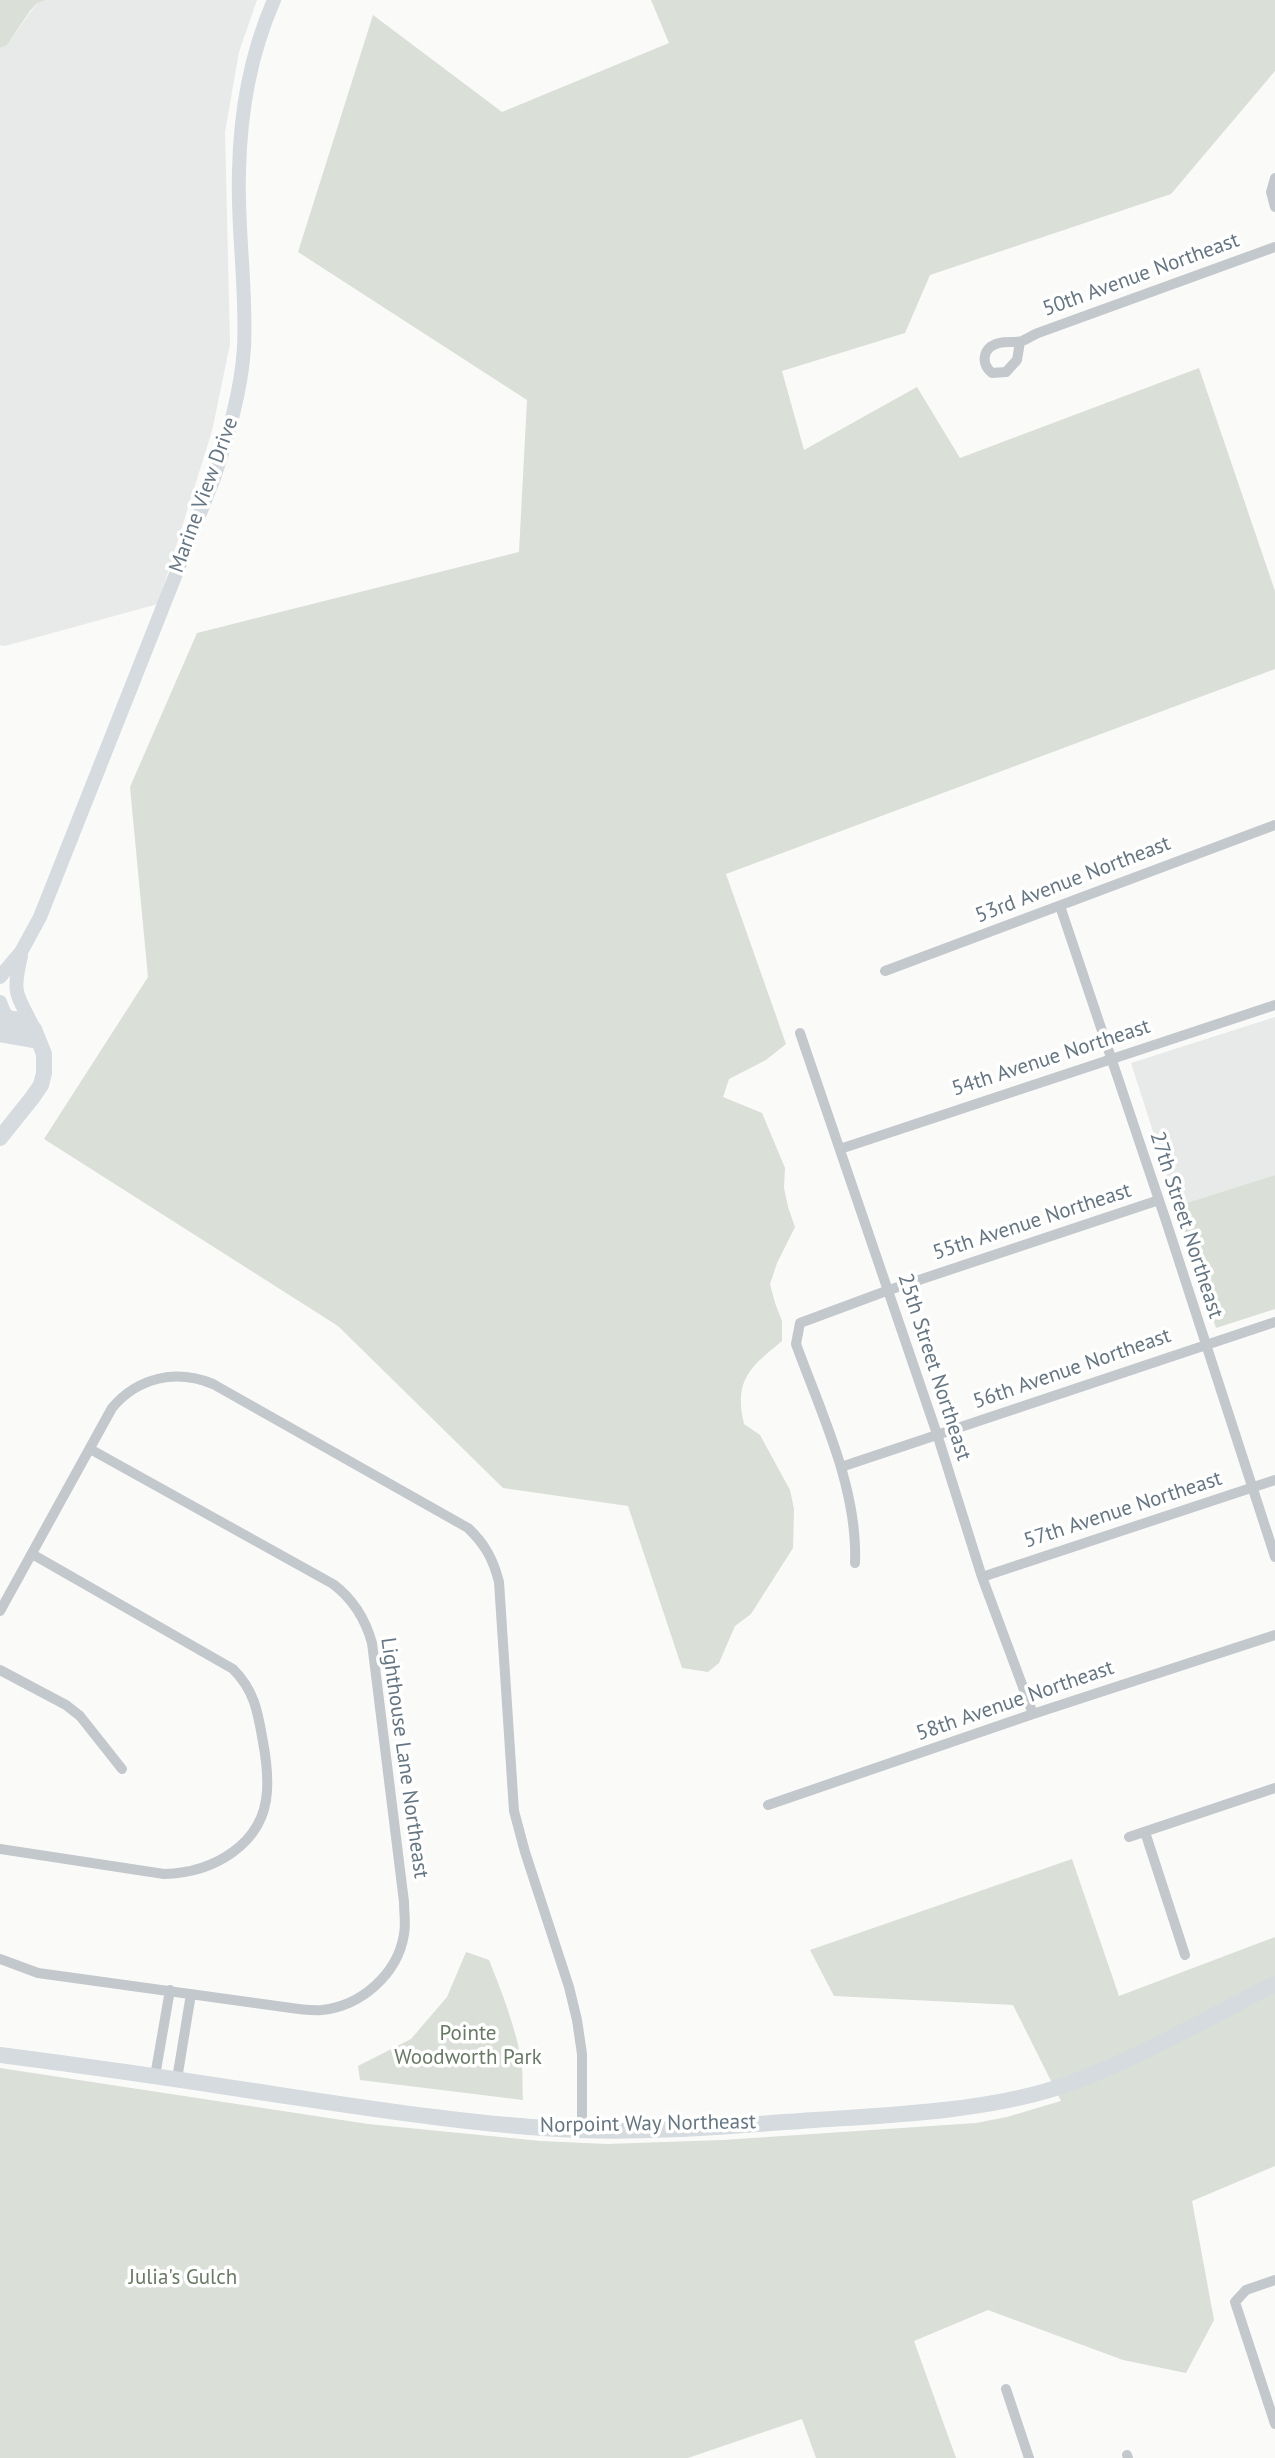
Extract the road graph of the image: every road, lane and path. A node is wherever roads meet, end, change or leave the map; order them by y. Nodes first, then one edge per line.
1 (274, 0) edge
2 (1274, 179) edge
3 (1275, 207) edge
4 (1275, 247) edge
5 (1020, 342) dead end
6 (1275, 825) edge
7 (1060, 906) junction
8 (17, 957) junction
9 (885, 971) dead end
10 (0, 977) edge
11 (0, 993) edge
12 (0, 1002) edge
13 (1275, 1005) edge
14 (4, 1018) edge
15 (800, 1033) dead end
16 (0, 1034) edge
17 (32, 1035) junction
18 (1110, 1059) junction
19 (0, 1138) edge
20 (840, 1149) junction
21 (1159, 1200) junction
22 (889, 1290) junction
23 (1275, 1322) edge
24 (1206, 1345) junction
25 (937, 1434) junction
26 (90, 1449) junction
27 (841, 1467) junction
28 (1275, 1480) edge
29 (1252, 1488) junction
30 (32, 1554) junction
31 (1275, 1557) edge
32 (855, 1563) dead end
33 (982, 1577) junction
34 (0, 1611) edge
35 (1275, 1635) edge
36 (0, 1670) edge
37 (1033, 1714) junction
38 (122, 1769) dead end
39 (1275, 1788) edge
40 (768, 1805) dead end
41 (1145, 1832) junction
42 (1129, 1837) dead end
43 (0, 1849) edge
44 (1185, 1955) dead end
45 (0, 1959) edge
46 (1275, 1984) edge
47 (170, 1990) junction
48 (191, 1994) junction
49 (0, 2055) edge
50 (155, 2076) junction
51 (177, 2079) junction
52 (582, 2130) junction
53 (1275, 2280) edge
54 (1006, 2389) dead end
55 (1275, 2424) edge
56 (1029, 2458) edge

1 - 8 main road, Marine View Drive
2 - 3 street
4 - 5 street, 50th Avenue Northeast
6 - 7 street, 53rd Avenue Northeast
7 - 9 street, 53rd Avenue Northeast
7 - 18 street, 27th Street Northeast
8 - 10 main road, Marine View Drive
8 - 11 main road, Marine View Drive
8 - 17 main road
12 - 14 main road
13 - 18 street, 54th Avenue Northeast
14 - 17 main road
15 - 20 street, 25th Street Northeast
16 - 17 main road
17 - 19 main road
18 - 20 street, 54th Avenue Northeast
18 - 21 street, 27th Street Northeast
20 - 22 street, 25th Street Northeast
21 - 22 street, 55th Avenue Northeast
21 - 24 street, 27th Street Northeast
22 - 25 street, 25th Street Northeast
22 - 27 street, 55th Avenue Northeast
23 - 24 street, 56th Avenue Northeast
24 - 25 street, 56th Avenue Northeast
24 - 29 street, 27th Street Northeast
25 - 27 street, 56th Avenue Northeast
25 - 33 street, 25th Street Northeast
26 - 30 street
26 - 48 street, Lighthouse Lane Northeast
26 - 52 street
27 - 32 street
28 - 29 street, 57th Avenue Northeast
29 - 31 street, 27th Street Northeast
29 - 33 street, 57th Avenue Northeast
30 - 34 street
30 - 43 street
33 - 37 street, 25th Street Northeast
35 - 37 street, 58th Avenue Northeast
36 - 38 street
37 - 40 street, 58th Avenue Northeast
39 - 41 street
41 - 42 street
41 - 44 street
45 - 47 street, Lighthouse Lane Northeast
46 - 52 main road, Norpoint Way Northeast
47 - 48 street, Lighthouse Lane Northeast
47 - 50 street
48 - 51 street
49 - 50 main road, Norpoint Way Northeast
50 - 51 main road, Norpoint Way Northeast
51 - 52 main road, Norpoint Way Northeast
53 - 55 street
54 - 56 street

